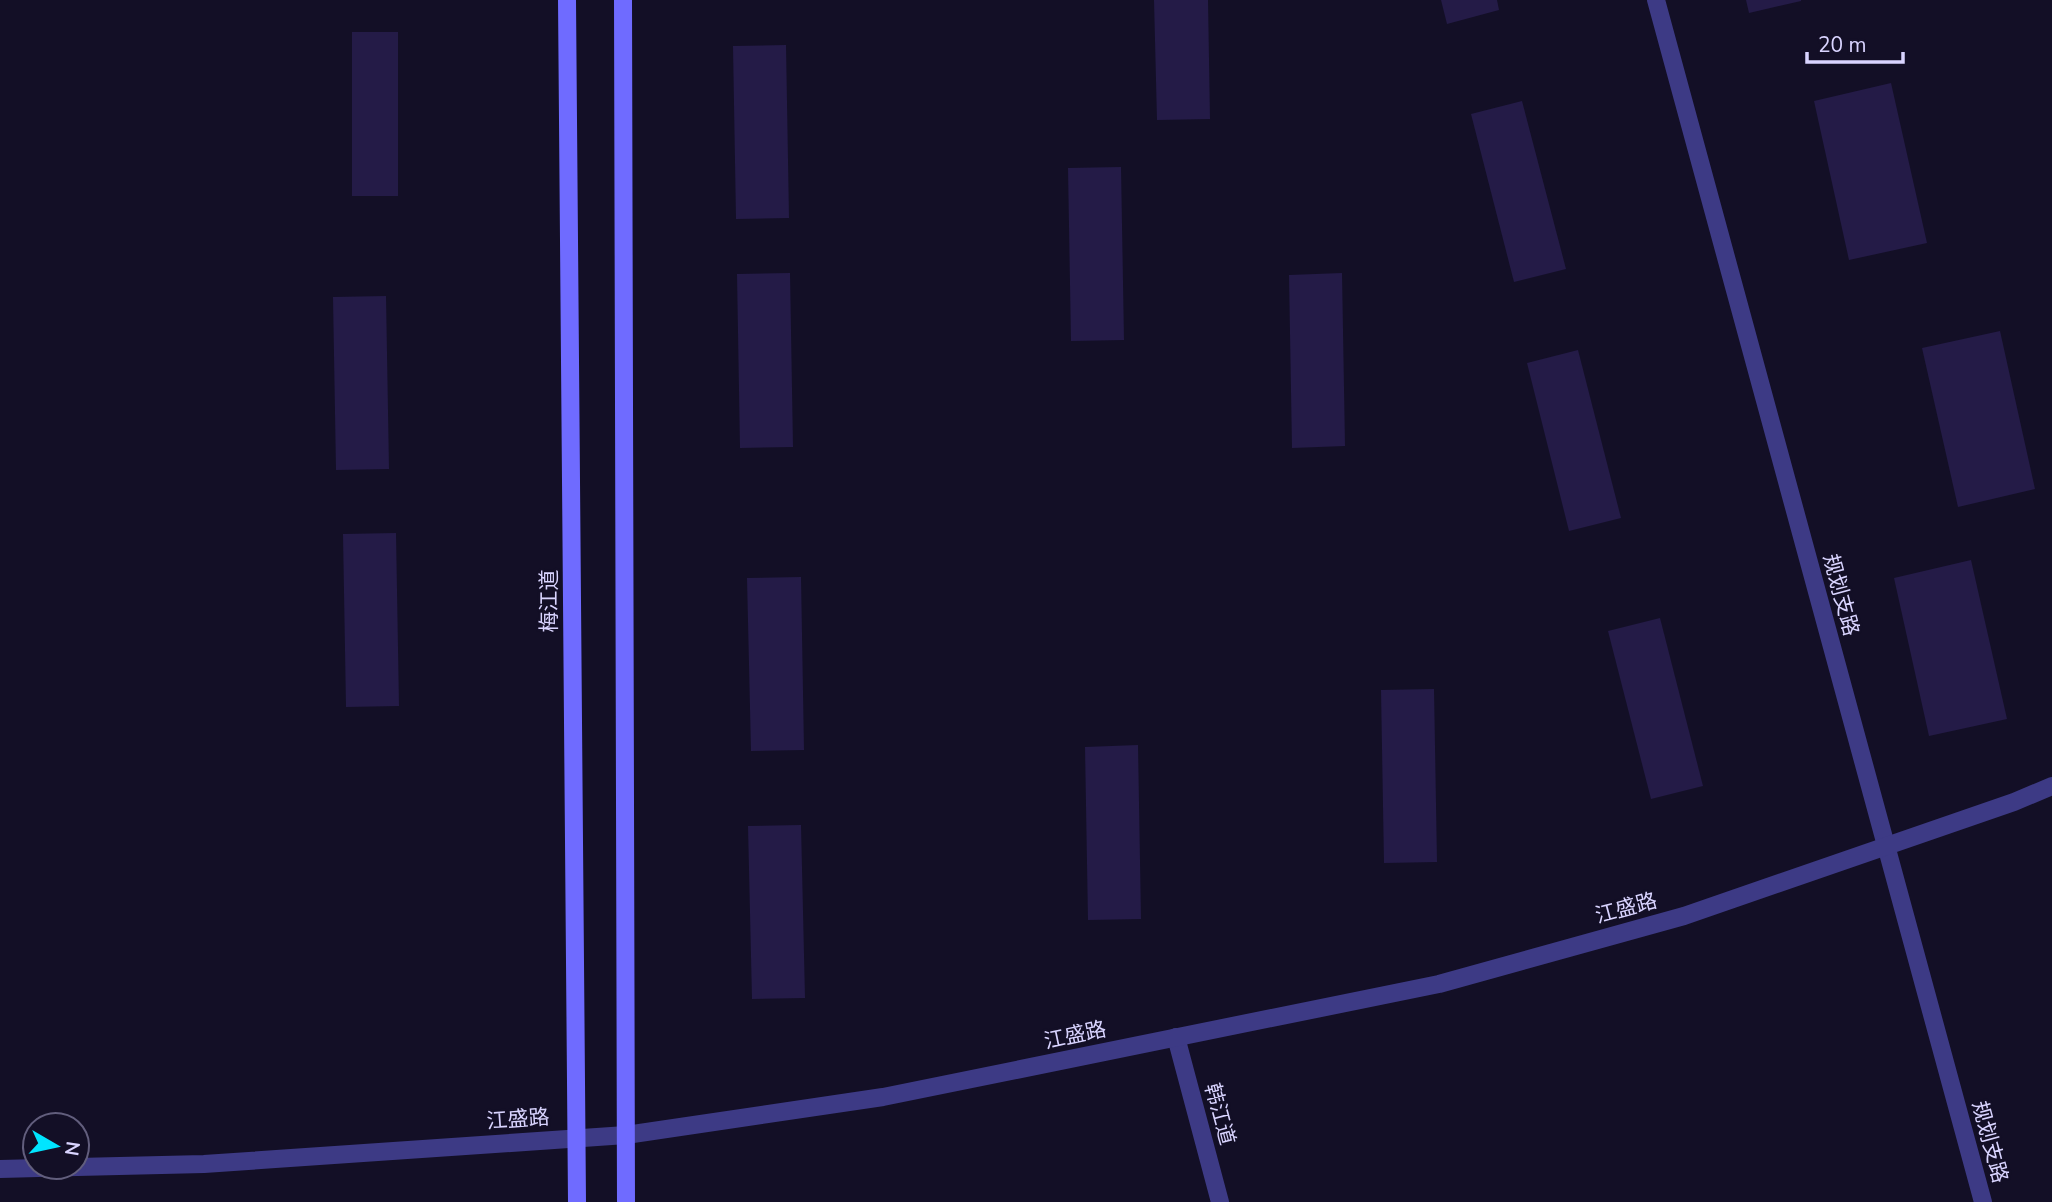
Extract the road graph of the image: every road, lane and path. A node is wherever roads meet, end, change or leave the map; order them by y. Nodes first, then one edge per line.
1 (567, 0) edge
2 (623, 0) edge
3 (1656, 0) edge
4 (2052, 786) edge
5 (1886, 846) junction
6 (1175, 1037) junction
7 (625, 1135) junction
8 (576, 1138) junction
9 (91, 1167) edge
10 (21, 1168) edge
11 (0, 1169) edge
12 (577, 1202) edge
13 (626, 1202) edge
14 (1220, 1202) edge
15 (1983, 1202) edge

1 - 8 street, 梅江道
2 - 7 street
3 - 5 street, 规划支路
4 - 5 street, 江盛路
5 - 6 street, 江盛路
5 - 15 street, 规划支路
6 - 7 street, 江盛路
6 - 14 street, 韩江道
7 - 8 street, 江盛路
7 - 13 street
8 - 9 street, 江盛路
8 - 12 street, 梅江道
10 - 11 street, 江盛路

